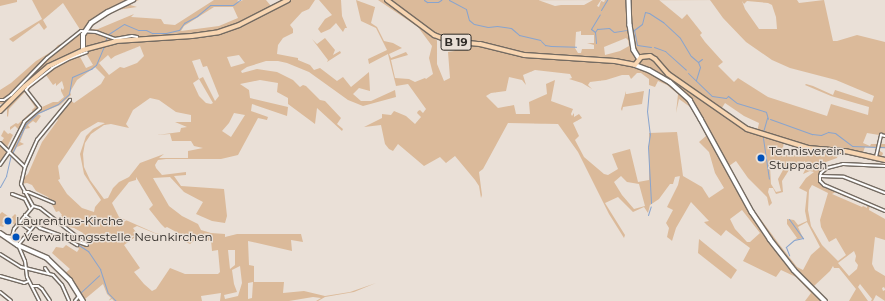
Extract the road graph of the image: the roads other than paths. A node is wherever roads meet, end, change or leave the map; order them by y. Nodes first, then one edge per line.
1 (134, 0) edge
2 (288, 0) edge
3 (387, 0) edge
4 (629, 0) edge
5 (84, 31) junction
6 (137, 39) junction
7 (85, 51) junction
8 (638, 59) junction
9 (635, 65) junction
10 (644, 68) junction
11 (0, 100) edge
12 (70, 100) dead end
13 (1, 108) edge
14 (885, 136) edge
15 (0, 143) edge
16 (10, 152) junction
17 (876, 158) junction
18 (885, 160) edge
19 (0, 165) edge
20 (885, 166) edge
21 (26, 168) junction
22 (820, 176) junction
23 (24, 192) junction
24 (885, 193) edge
25 (12, 194) dead end
26 (54, 203) dead end
27 (33, 206) junction
28 (30, 209) junction
29 (885, 211) edge
30 (26, 215) junction
31 (19, 222) junction
32 (35, 225) junction
33 (30, 230) junction
34 (1, 234) edge
35 (12, 237) junction
36 (62, 237) junction
37 (18, 244) junction
38 (77, 245) dead end
39 (0, 254) edge
40 (45, 268) dead end
41 (27, 270) junction
42 (49, 274) junction
43 (0, 276) edge
44 (29, 281) junction
45 (32, 286) junction
46 (0, 292) edge
47 (79, 296) junction
48 (11, 301) edge
49 (39, 301) edge
50 (50, 301) edge
51 (69, 301) edge
52 (75, 301) edge
53 (83, 301) edge
54 (825, 301) edge

1 - 5 main road
2 - 6 main road
3 - 9 main road, B 19
4 - 8 main road
5 - 6 street
5 - 7 main road
5 - 11 street
6 - 7 main road
7 - 13 main road
7 - 16 street
8 - 9 main road
8 - 10 main road
8 - 17 main road
9 - 10 main road
10 - 54 main road
12 - 21 street
14 - 17 street
15 - 16 street
16 - 19 street
16 - 21 street
17 - 18 main road
20 - 22 street
21 - 23 street
22 - 24 street
22 - 29 street
23 - 26 street
23 - 27 street
25 - 28 street
27 - 28 street
27 - 36 street
28 - 30 street
30 - 31 street
30 - 32 street
31 - 33 street
31 - 35 street
32 - 33 street
32 - 36 street
33 - 37 street
34 - 35 street
34 - 37 main road
35 - 37 street
36 - 38 street
37 - 41 street
37 - 47 main road
39 - 41 street
40 - 42 street
41 - 42 street
41 - 44 street
42 - 51 street
43 - 44 street
44 - 45 street
45 - 49 street
45 - 50 street
46 - 48 street
47 - 52 street
47 - 53 main road

